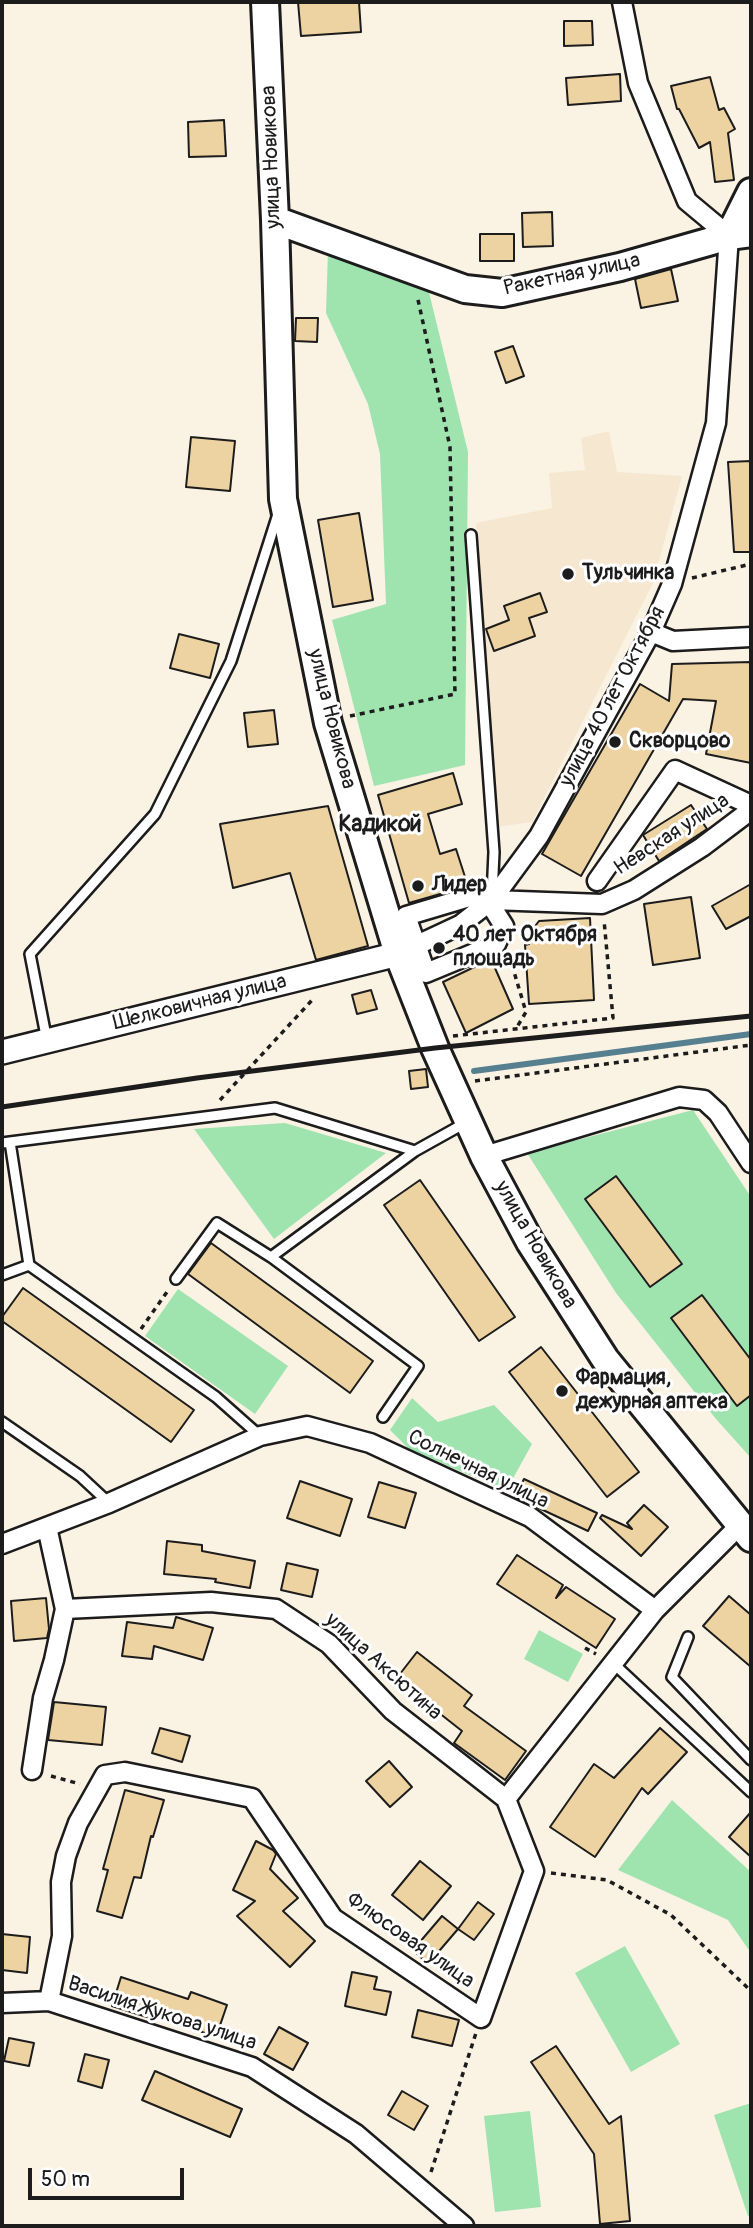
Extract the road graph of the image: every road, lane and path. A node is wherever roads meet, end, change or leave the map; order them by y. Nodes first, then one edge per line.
1 (265, 2) edge
2 (622, 2) edge
3 (751, 192) edge
4 (275, 220) junction
5 (740, 235) edge
6 (412, 270) junction
7 (283, 499) junction
8 (471, 535) dead end
9 (751, 564) edge
10 (672, 584) junction
11 (651, 632) junction
12 (751, 637) edge
13 (344, 717) dead end
14 (751, 807) edge
15 (597, 881) dead end
16 (490, 901) junction
17 (602, 904) junction
18 (407, 950) junction
19 (509, 955) dead end
20 (314, 997) dead end
21 (516, 1028) junction
22 (450, 1036) dead end
23 (47, 1041) junction
24 (751, 1045) edge
25 (2, 1052) edge
26 (452, 1085) junction
27 (204, 1117) junction
28 (468, 1122) junction
29 (6, 1143) edge
30 (415, 1151) junction
31 (484, 1156) junction
32 (751, 1163) edge
33 (271, 1257) junction
34 (29, 1265) junction
35 (2, 1275) edge
36 (176, 1279) joint
37 (134, 1339) junction
38 (383, 1418) dead end
39 (2, 1422) edge
40 (260, 1436) junction
41 (109, 1503) junction
42 (47, 1527) junction
43 (746, 1532) edge
44 (2, 1544) edge
45 (65, 1609) junction
46 (655, 1610) junction
47 (688, 1637) dead end
48 (613, 1662) junction
49 (751, 1760) edge
50 (32, 1770) joint
51 (97, 1789) junction
52 (751, 1792) edge
53 (506, 1799) junction
54 (534, 1871) junction
55 (751, 1991) edge
56 (50, 2001) junction
57 (2, 2003) edge
58 (481, 2018) junction
59 (425, 2192) junction
60 (464, 2226) edge

1 - 4 main road, улица Новикова
2 - 5 street
3 - 5 main road, улица 40 лет Октября
4 - 6 main road, Ракетная улица
4 - 7 main road, улица Новикова
5 - 6 main road, Ракетная улица
5 - 10 street, улица 40 лет Октября
6 - 13 path
7 - 18 main road, улица Новикова
7 - 23 lane
8 - 16 lane
9 - 10 path
10 - 11 street, улица 40 лет Октября
11 - 12 street
11 - 16 street, улица 40 лет Октября
14 - 15 street
14 - 17 street, Невская улица
16 - 17 street, Невская улица
16 - 18 street
16 - 18 street
16 - 18 street
17 - 21 path
18 - 23 street, Шелковичная улица
18 - 26 main road, улица Новикова
19 - 21 path
20 - 27 path
21 - 22 path
23 - 25 street, Шелковичная улица
24 - 26 path
26 - 28 main road, улица Новикова
27 - 29 lane
27 - 30 lane
28 - 30 lane
28 - 31 main road, улица Новикова
29 - 34 lane
30 - 33 lane
31 - 32 street
31 - 43 main road, улица Новикова
33 - 36 lane
33 - 38 lane
34 - 35 lane
34 - 37 lane
36 - 37 path
37 - 40 lane
39 - 41 lane
40 - 41 street
40 - 46 street, Солнечная улица
41 - 42 street
42 - 44 street
42 - 45 street
43 - 46 street
45 - 50 street
45 - 53 street, улица Аксютина
46 - 48 street
47 - 49 lane
48 - 52 lane
48 - 53 street
50 - 51 path
51 - 56 street, Флюсовая улица
51 - 58 street, Флюсовая улица
53 - 54 street
54 - 55 path
54 - 58 street
56 - 57 street, Василия Жукова улица
56 - 59 street, Василия Жукова улица
58 - 59 path
59 - 60 street, Василия Жукова улица

